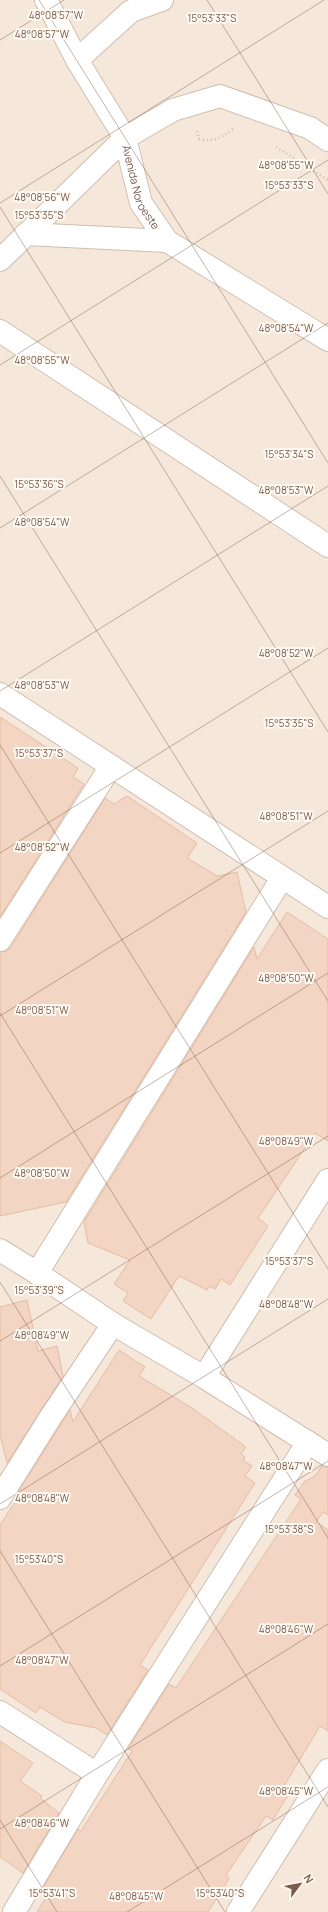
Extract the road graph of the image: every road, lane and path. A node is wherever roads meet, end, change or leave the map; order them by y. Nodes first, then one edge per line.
1 (46, 0) edge
2 (162, 0) edge
3 (133, 6) edge
4 (77, 60) junction
5 (234, 127) dead end
6 (197, 129) dead end
7 (125, 138) junction
8 (328, 140) edge
9 (271, 144) dead end
10 (328, 180) edge
11 (26, 234) junction
12 (167, 241) junction
13 (0, 260) edge
14 (0, 331) edge
15 (328, 340) edge
16 (328, 546) edge
17 (0, 694) edge
18 (110, 766) junction
19 (282, 878) junction
20 (328, 906) edge
21 (0, 940) edge
22 (328, 1180) edge
23 (0, 1250) edge
24 (37, 1273) junction
25 (113, 1324) junction
26 (204, 1377) junction
27 (308, 1442) junction
28 (328, 1455) edge
29 (0, 1498) edge
30 (0, 1712) edge
31 (328, 1770) edge
32 (97, 1774) junction
33 (14, 1912) edge
34 (238, 1912) edge

1 - 4 street
2 - 3 street
3 - 4 street
4 - 7 street
5 - 6 path
7 - 8 street, Avenida Noroeste
7 - 11 street
7 - 12 street, Avenida Noroeste
9 - 10 path
11 - 12 street
11 - 13 street
12 - 15 street, Avenida Noroeste
14 - 16 street
17 - 18 street
18 - 19 street
18 - 21 street
19 - 20 street
19 - 24 street
22 - 26 street
23 - 24 street
24 - 25 street
25 - 26 street
25 - 29 street
26 - 27 street
27 - 28 street
27 - 32 street
30 - 32 street
31 - 34 street
32 - 33 street

